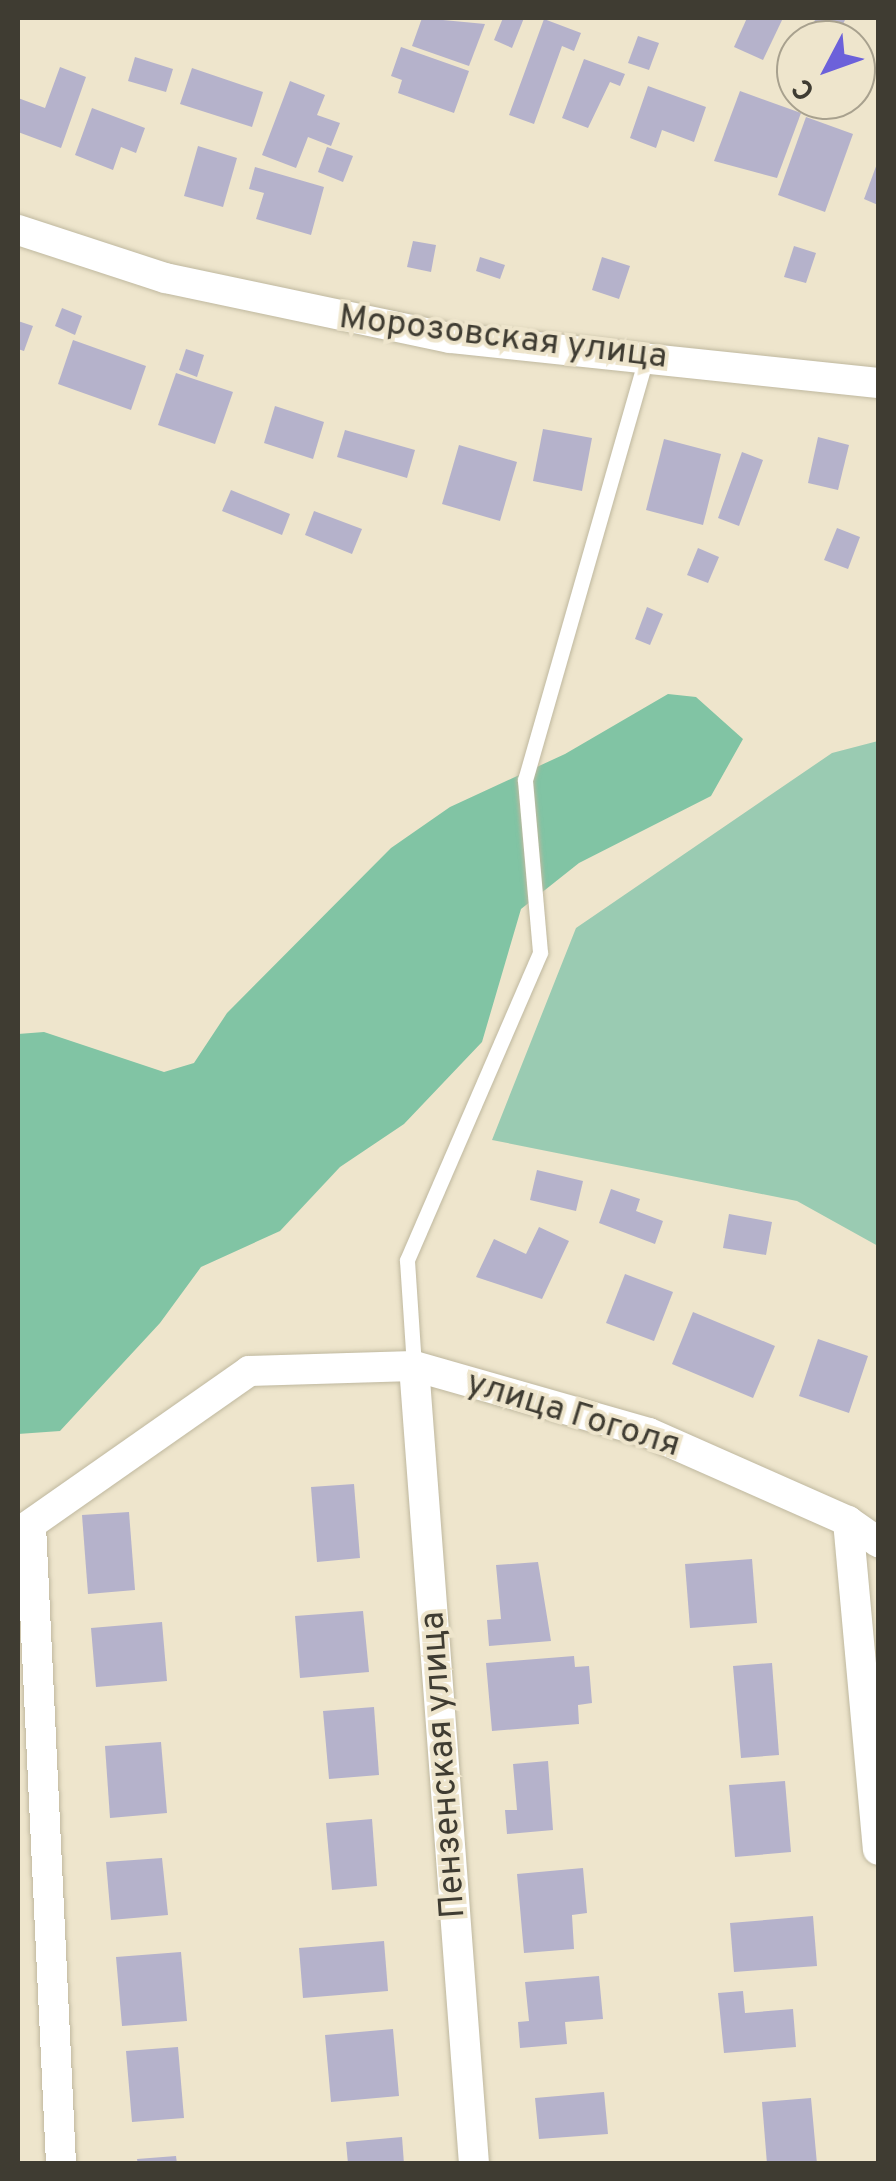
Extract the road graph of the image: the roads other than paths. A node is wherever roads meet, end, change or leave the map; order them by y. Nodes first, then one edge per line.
1 (18, 230) edge
2 (646, 357) junction
3 (878, 383) edge
4 (414, 1366) junction
5 (848, 1521) junction
6 (24, 1529) edge
7 (878, 1542) edge
8 (878, 1850) edge
9 (61, 2164) edge
10 (474, 2164) edge

1 - 2 street, Морозовская улица
2 - 3 street, Морозовская улица
2 - 4 lane
4 - 5 street, улица Гоголя
4 - 6 street, улица Гоголя
4 - 10 street, Пензенская улица
5 - 7 street, улица Гоголя
5 - 8 street
6 - 9 street

